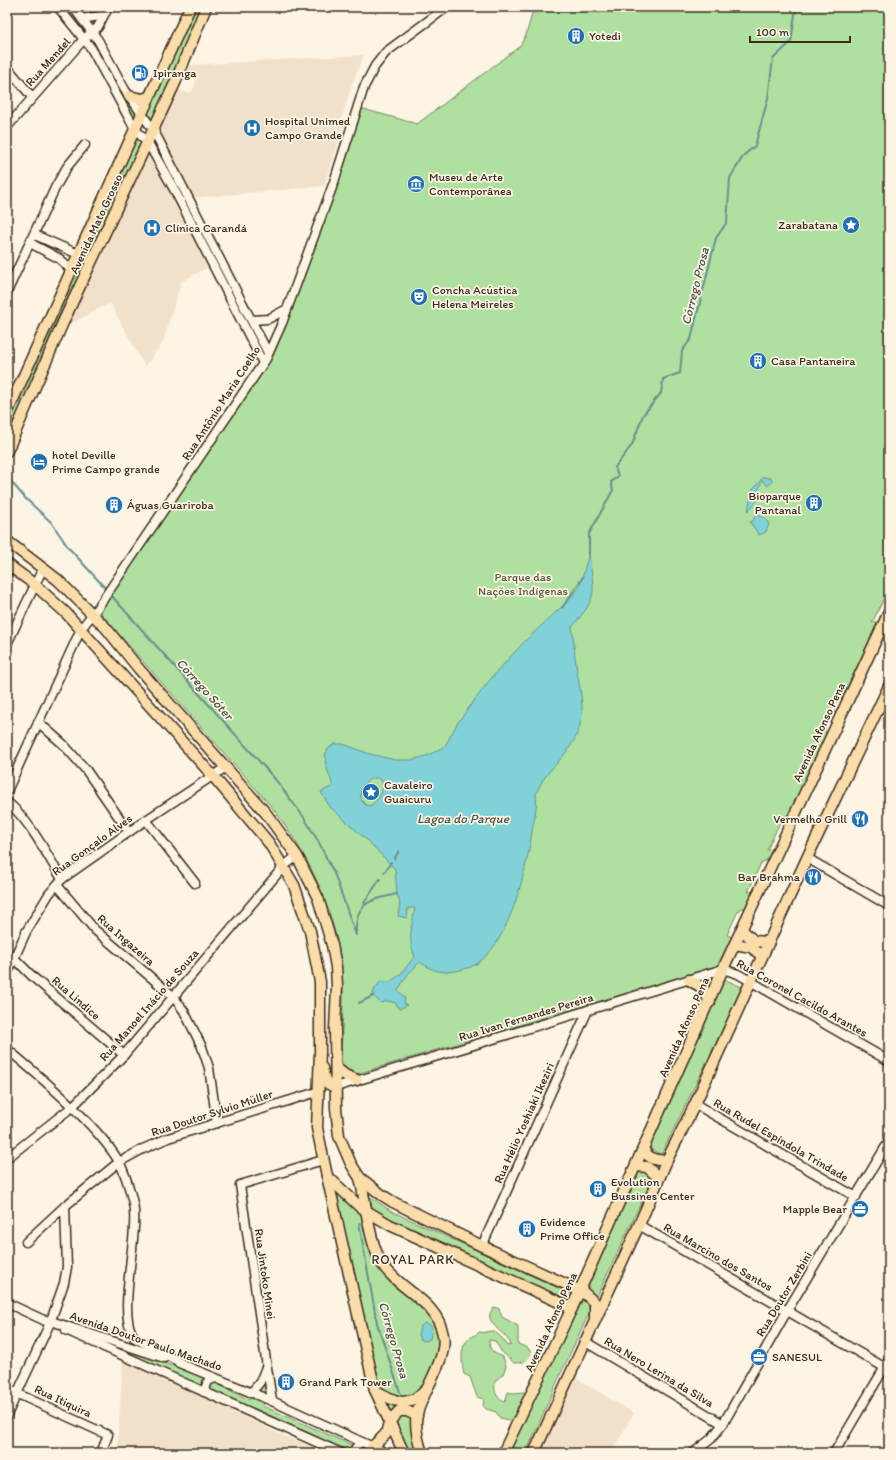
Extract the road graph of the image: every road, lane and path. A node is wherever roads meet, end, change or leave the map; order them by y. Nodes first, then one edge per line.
1 (58, 7) edge
2 (73, 7) edge
3 (190, 7) edge
4 (206, 7) edge
5 (447, 7) edge
6 (107, 9) edge
7 (82, 19) junction
8 (93, 32) junction
9 (84, 39) junction
10 (101, 66) junction
11 (7, 67) edge
12 (117, 73) junction
13 (129, 96) junction
14 (32, 97) junction
15 (149, 97) junction
16 (142, 114) junction
17 (7, 128) edge
18 (135, 129) junction
19 (154, 131) junction
20 (148, 144) junction
21 (85, 145) dead end
22 (35, 235) junction
23 (30, 243) junction
24 (78, 254) junction
25 (71, 270) junction
26 (85, 277) junction
27 (7, 292) edge
28 (55, 306) junction
29 (287, 309) junction
30 (65, 318) junction
31 (252, 320) junction
32 (268, 353) junction
33 (263, 364) junction
34 (7, 413) edge
35 (7, 451) edge
36 (7, 535) edge
37 (10, 544) edge
38 (7, 564) edge
39 (42, 568) junction
40 (34, 584) junction
41 (889, 612) edge
42 (93, 613) junction
43 (81, 629) junction
44 (7, 644) edge
45 (889, 686) edge
46 (38, 722) junction
47 (226, 767) junction
48 (213, 776) junction
49 (7, 791) edge
50 (7, 802) edge
51 (146, 820) junction
52 (129, 832) junction
53 (297, 856) junction
54 (807, 858) junction
55 (284, 866) junction
56 (60, 882) junction
57 (195, 883) dead end
58 (889, 906) edge
59 (742, 930) junction
60 (769, 942) junction
61 (735, 944) junction
62 (762, 956) junction
63 (14, 958) junction
64 (723, 969) junction
65 (7, 974) edge
66 (689, 980) junction
67 (750, 982) junction
68 (174, 996) junction
69 (710, 1002) junction
70 (588, 1010) junction
71 (321, 1012) junction
72 (335, 1029) junction
73 (7, 1049) edge
74 (320, 1052) junction
75 (124, 1056) junction
76 (889, 1061) edge
77 (336, 1068) junction
78 (357, 1080) junction
79 (336, 1087) junction
80 (317, 1092) junction
81 (695, 1104) junction
82 (72, 1107) junction
83 (217, 1123) junction
84 (889, 1141) edge
85 (643, 1149) junction
86 (7, 1158) edge
87 (323, 1160) junction
88 (667, 1160) junction
89 (119, 1162) junction
90 (636, 1166) junction
91 (327, 1176) junction
92 (360, 1178) junction
93 (659, 1178) junction
94 (856, 1197) junction
95 (65, 1206) junction
96 (368, 1212) junction
97 (639, 1225) junction
98 (26, 1242) dead end
99 (482, 1246) junction
100 (464, 1258) junction
101 (580, 1290) junction
102 (7, 1303) edge
103 (572, 1308) junction
104 (787, 1311) junction
105 (595, 1318) junction
106 (48, 1321) junction
107 (584, 1341) junction
108 (183, 1364) junction
109 (888, 1366) edge
110 (266, 1367) junction
111 (215, 1378) junction
112 (7, 1389) edge
113 (427, 1389) junction
114 (375, 1390) junction
115 (204, 1392) junction
116 (17, 1393) junction
117 (251, 1393) junction
118 (272, 1401) junction
119 (7, 1415) edge
120 (417, 1416) junction
121 (389, 1422) junction
122 (722, 1424) junction
123 (360, 1442) junction
124 (508, 1443) junction
125 (372, 1447) junction
126 (101, 1453) edge
127 (341, 1453) edge
128 (352, 1453) edge
129 (386, 1453) edge
130 (404, 1453) edge
131 (422, 1453) edge
132 (503, 1453) edge
133 (511, 1453) edge
134 (534, 1453) edge
135 (693, 1453) edge
136 (834, 1453) edge

1 - 9 street
2 - 7 street
3 - 15 main road, Avenida Mato Grosso
4 - 19 main road, Avenida Mato Grosso
5 - 29 street, Rua Antônio Maria Coelho
6 - 7 street
6 - 8 street, Rua Mendel
7 - 8 street
8 - 9 street, Rua Mendel
8 - 12 street
9 - 10 street
9 - 14 street, Rua Mendel
10 - 12 street
10 - 18 street
11 - 14 street
12 - 13 street
13 - 15 main road
13 - 16 street
14 - 17 street, Rua Mendel
15 - 16 main road, Avenida Mato Grosso
16 - 18 main road, Avenida Mato Grosso
16 - 19 street
18 - 20 street
18 - 24 main road, Avenida Mato Grosso
19 - 20 main road, Avenida Mato Grosso
19 - 31 street
20 - 26 main road, Avenida Mato Grosso
20 - 33 street
21 - 22 street
22 - 23 street
22 - 24 street
23 - 25 street
23 - 27 street
24 - 25 main road, Avenida Mato Grosso
24 - 26 main road
25 - 28 main road, Avenida Mato Grosso
26 - 30 main road, Avenida Mato Grosso
28 - 30 main road
28 - 34 main road, Avenida Mato Grosso
29 - 31 street
29 - 32 street, Rua Antônio Maria Coelho
30 - 35 main road, Avenida Mato Grosso
31 - 32 street
32 - 33 street, Rua Antônio Maria Coelho
33 - 42 street, Rua Antônio Maria Coelho
36 - 37 main road
37 - 39 main road
38 - 40 main road
39 - 40 street
39 - 42 main road
40 - 43 main road
40 - 44 street
41 - 59 main road, Avenida Afonso Pena
42 - 43 street, Rua Antônio Maria Coelho
42 - 47 main road
43 - 46 street, Rua Antônio Maria Coelho
43 - 48 main road
45 - 54 main road
46 - 49 street, Rua Antônio Maria Coelho
46 - 52 street
47 - 48 street, Rua Gonçalo Alves
47 - 53 main road
48 - 51 street, Rua Gonçalo Alves
48 - 55 main road
50 - 56 street, Rua Ingazeira
51 - 52 street, Rua Gonçalo Alves
51 - 57 street
52 - 56 street, Rua Gonçalo Alves
53 - 55 street, Rua Manoel Inácio de Souza
53 - 72 main road
54 - 58 street
54 - 60 main road
55 - 68 street, Rua Manoel Inácio de Souza
55 - 71 main road
56 - 63 street, Rua Gonçalo Alves
56 - 68 street, Rua Ingazeira
59 - 60 main road
59 - 61 main road, Avenida Afonso Pena
60 - 62 main road
61 - 62 main road
61 - 64 main road, Avenida Afonso Pena
62 - 67 main road
63 - 65 street, Rua Gonçalo Alves
63 - 75 street, Rua Lindice
64 - 66 street, Rua Ivan Fernandes Pereira
64 - 67 street, Rua Coronel Cacildo Arantes
64 - 69 main road, Avenida Afonso Pena
66 - 69 main road
66 - 70 street, Rua Ivan Fernandes Pereira
67 - 76 street, Rua Coronel Cacildo Arantes
67 - 81 main road
68 - 75 street, Rua Manoel Inácio de Souza
68 - 83 street, Rua Ingazeira
69 - 85 main road, Avenida Afonso Pena
70 - 78 street, Rua Ivan Fernandes Pereira
70 - 99 street, Rua Hélio Yoshiaki Ikeziri
71 - 72 main road
71 - 74 main road
72 - 77 main road
73 - 82 street
74 - 79 main road
74 - 80 main road
75 - 82 street, Rua Manoel Inácio de Souza
77 - 78 main road
77 - 79 main road
78 - 79 street, Rua Ivan Fernandes Pereira
79 - 92 main road
80 - 83 street, Rua Doutor Sylvio Müller
80 - 87 main road
81 - 88 main road
81 - 94 street, Rua Rudel Espíndola Trindade
82 - 86 street, Rua Manoel Inácio de Souza
82 - 89 street
83 - 89 street, Rua Doutor Sylvio Müller
84 - 94 street, Rua Doutor Zerbini
85 - 88 main road
85 - 90 main road, Avenida Afonso Pena
87 - 91 main road
87 - 110 street, Rua Jintoko Minei
88 - 93 main road
89 - 95 street, Rua Doutor Sylvio Müller
89 - 108 street
90 - 93 main road
90 - 101 main road, Avenida Afonso Pena
91 - 96 main road
91 - 114 main road
92 - 96 main road
92 - 99 main road
93 - 97 main road
94 - 104 street, Rua Doutor Zerbini
95 - 98 street, Rua Doutor Sylvio Müller
95 - 106 street
96 - 100 main road
96 - 113 main road
97 - 104 street, Rua Marcino dos Santos
97 - 105 main road
99 - 100 main road
99 - 101 main road
100 - 103 main road
101 - 103 main road, Avenida Afonso Pena
101 - 105 main road
102 - 106 street
103 - 124 main road, Avenida Afonso Pena
104 - 109 street, Rua Marcino dos Santos
104 - 122 street, Rua Doutor Zerbini
105 - 107 main road
106 - 108 street, Avenida Doutor Paulo Machado
106 - 115 street, Avenida Doutor Paulo Machado
106 - 116 street
107 - 122 street, Rua Nero Lerina da Silva
107 - 134 main road
108 - 111 street, Avenida Doutor Paulo Machado
109 - 136 street
110 - 117 street
110 - 118 street, Rua Jintoko Minei
111 - 115 street
111 - 117 street, Avenida Doutor Paulo Machado
112 - 116 street, Rua Itiquira
113 - 114 main road
113 - 120 main road
114 - 121 main road
115 - 127 street, Avenida Doutor Paulo Machado
116 - 119 street
116 - 126 street, Rua Itiquira
117 - 118 street, Avenida Doutor Paulo Machado
118 - 123 street, Avenida Doutor Paulo Machado
120 - 121 main road
120 - 131 main road
121 - 125 main road
121 - 130 main road
122 - 135 street, Rua Doutor Zerbini
123 - 125 street, Avenida Doutor Paulo Machado
123 - 128 street
124 - 132 main road, Avenida Afonso Pena
124 - 133 main road
125 - 129 street, Avenida Doutor Paulo Machado

